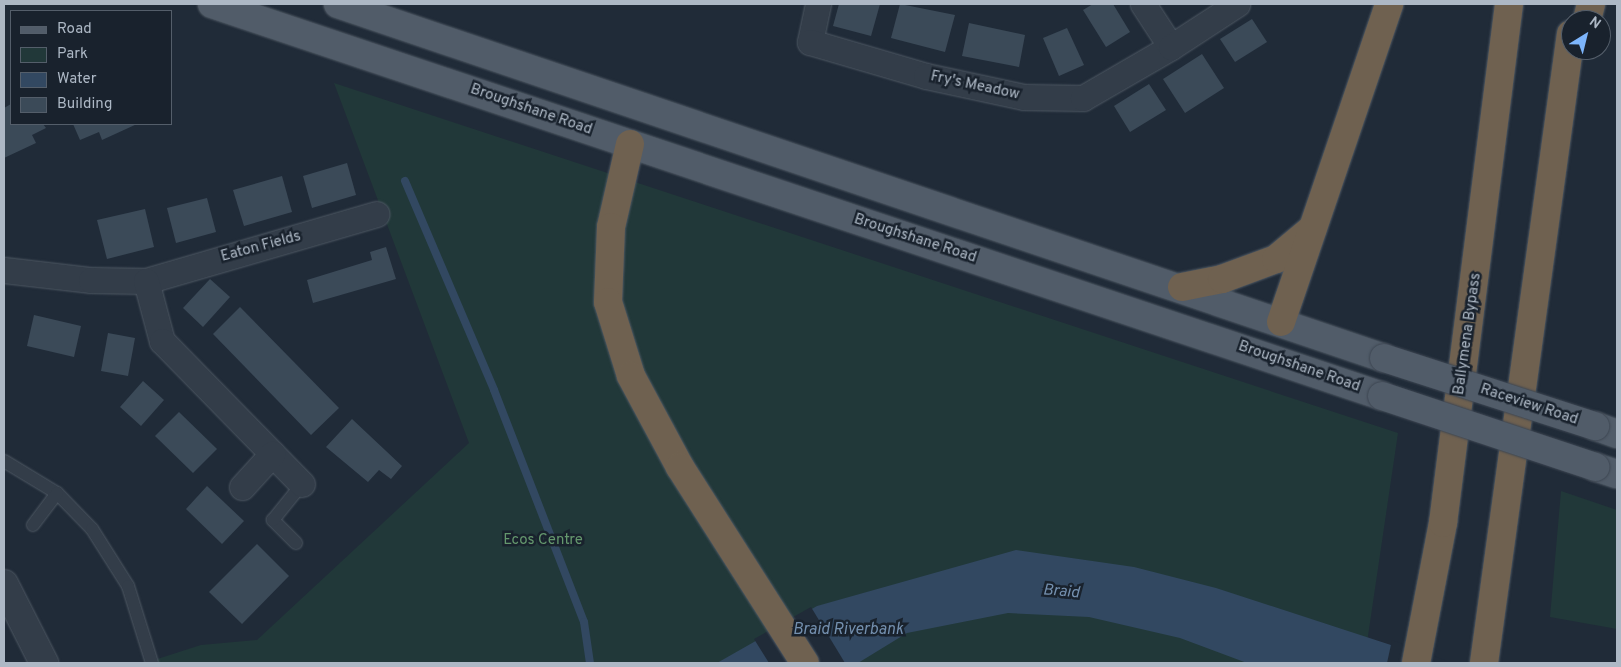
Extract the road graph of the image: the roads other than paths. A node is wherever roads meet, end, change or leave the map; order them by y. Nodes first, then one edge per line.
1 (212, 4) edge
2 (338, 4) edge
3 (818, 4) edge
4 (1143, 4) edge
5 (1236, 4) edge
6 (1389, 4) edge
7 (1509, 4) edge
8 (1171, 47) junction
9 (1568, 60) edge
10 (1579, 60) edge
11 (679, 117) junction
12 (630, 144) junction
13 (1558, 150) junction
14 (376, 214) dead end
15 (1316, 225) junction
16 (4, 270) edge
17 (146, 281) junction
18 (1182, 287) junction
19 (1281, 322) junction
20 (1270, 357) junction
21 (1606, 430) edge
22 (272, 454) junction
23 (4, 461) edge
24 (1606, 470) edge
25 (302, 484) joint
26 (242, 487) dead end
27 (56, 492) junction
28 (33, 525) dead end
29 (296, 543) dead end
30 (4, 584) edge
31 (44, 663) edge
32 (152, 663) edge
33 (805, 663) edge
34 (1416, 663) edge
35 (1484, 663) edge

1 - 12 main road, Broughshane Road
2 - 11 main road
3 - 8 street, Fry's Meadow
4 - 8 street
5 - 8 street, Fry's Meadow
6 - 15 highway
7 - 34 highway, Ballymena Bypass
9 - 13 highway
10 - 13 highway
11 - 12 main road
11 - 18 main road
12 - 20 main road, Broughshane Road
12 - 33 highway
13 - 35 highway
14 - 17 street, Eaton Fields
15 - 18 highway
15 - 19 highway
16 - 17 street, Eaton Fields
17 - 22 street
18 - 19 main road
19 - 20 main road
19 - 21 main road, Raceview Road, bridge
20 - 24 main road, Broughshane Road, bridge
22 - 25 street
22 - 26 street
23 - 27 lane
25 - 29 lane
27 - 28 lane
27 - 32 lane
30 - 31 street

